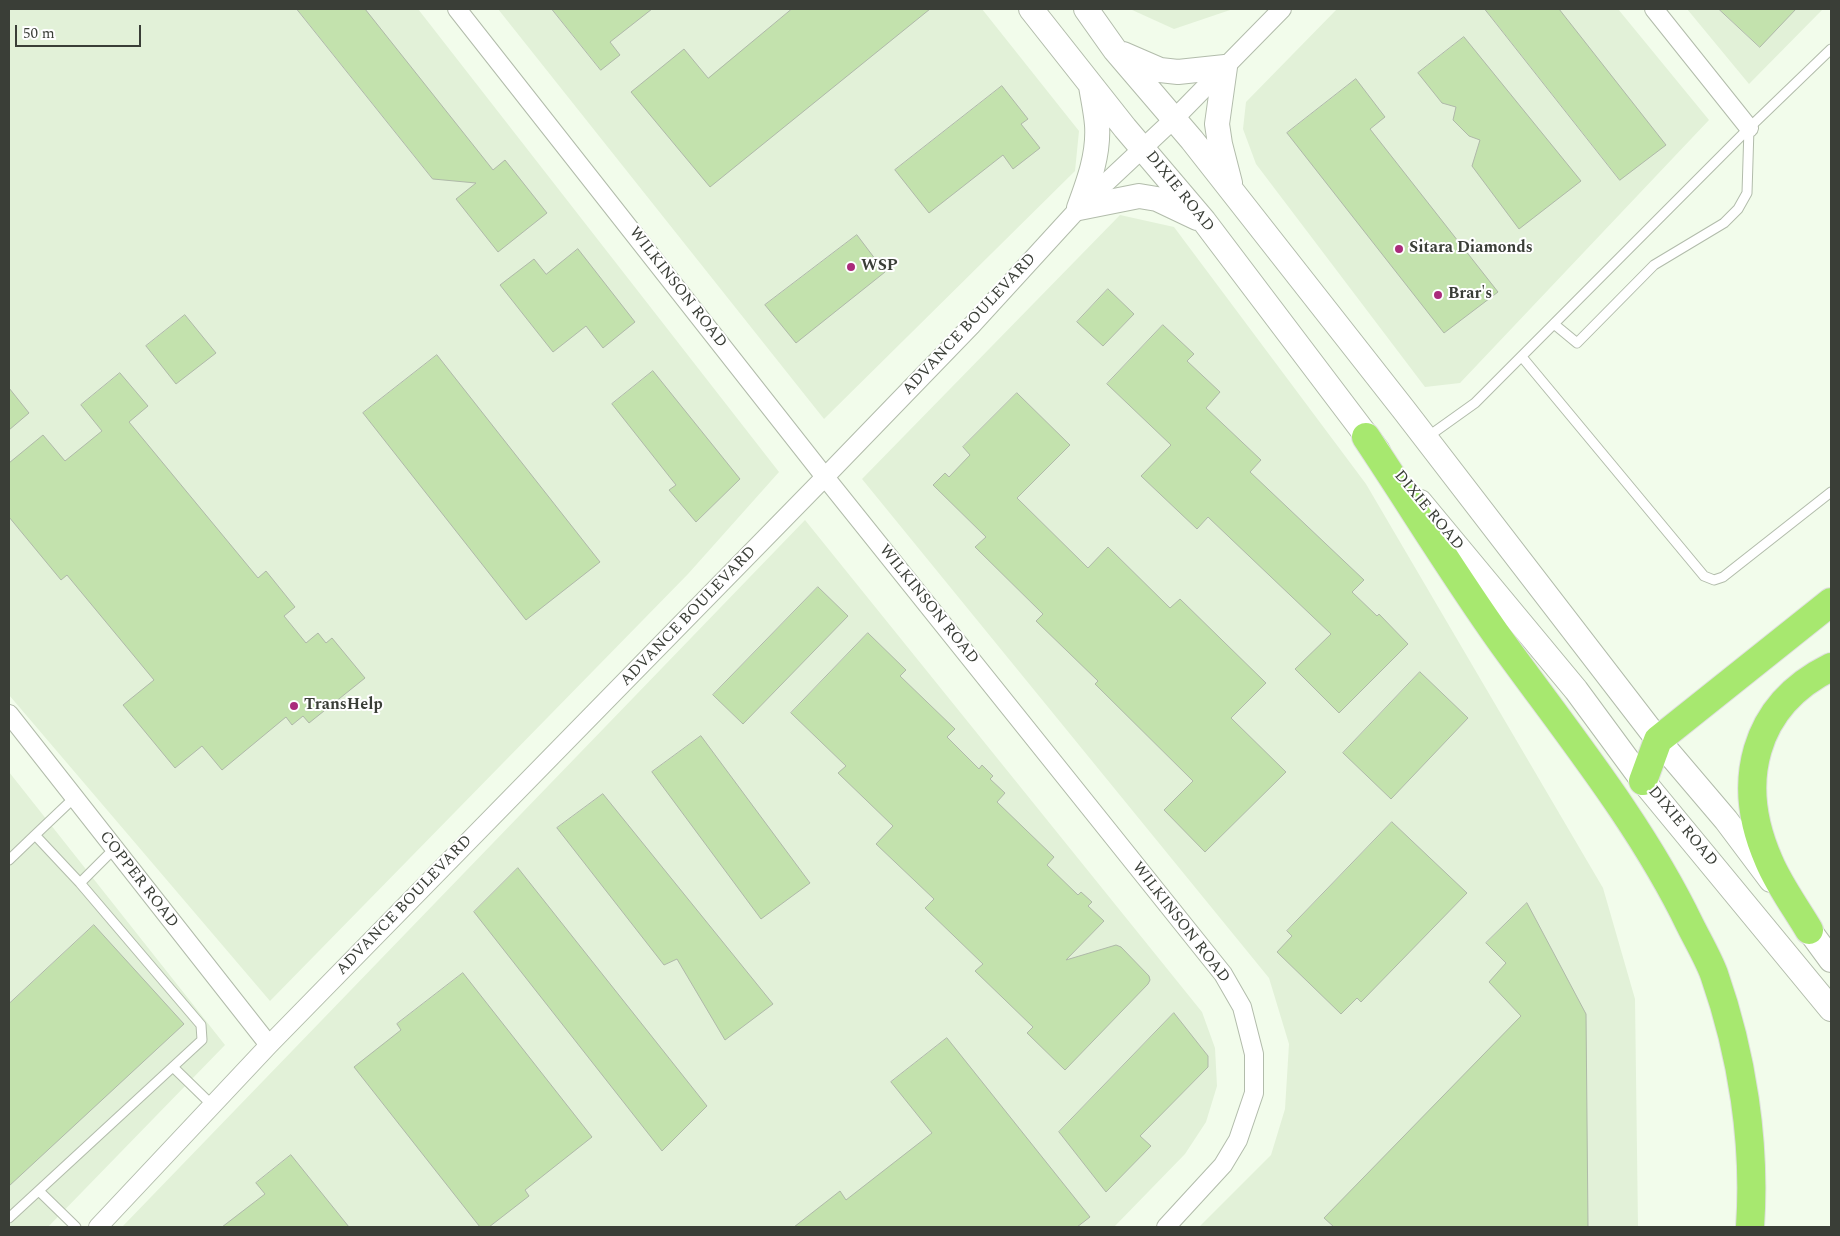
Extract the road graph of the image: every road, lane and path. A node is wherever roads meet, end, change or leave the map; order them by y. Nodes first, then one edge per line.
1 (457, 9) edge
2 (1031, 9) edge
3 (1086, 9) edge
4 (1282, 9) edge
5 (1654, 9) edge
6 (1831, 49) edge
7 (1115, 50) junction
8 (1225, 67) junction
9 (1091, 85) junction
10 (1174, 119) junction
11 (1749, 128) junction
12 (1143, 149) junction
13 (1233, 194) junction
14 (1079, 208) junction
15 (1204, 221) junction
16 (1554, 324) junction
17 (1522, 356) junction
18 (1366, 437) junction
19 (1425, 438) junction
20 (826, 477) junction
21 (1831, 492) edge
22 (1831, 602) edge
23 (1831, 667) edge
24 (9, 714) edge
25 (1658, 740) junction
26 (1643, 781) junction
27 (74, 798) junction
28 (35, 835) junction
29 (114, 849) junction
30 (9, 860) edge
31 (80, 883) junction
32 (1809, 930) junction
33 (1830, 958) edge
34 (1831, 1009) edge
35 (269, 1045) junction
36 (174, 1068) junction
37 (212, 1105) junction
38 (39, 1191) junction
39 (9, 1218) edge
40 (76, 1227) edge
41 (98, 1227) edge
42 (1166, 1227) edge
43 (1750, 1227) edge

1 - 20 street, WILKINSON ROAD
2 - 9 main road, DIXIE ROAD
3 - 7 main road
4 - 8 street, ADVANCE BOULEVARD
5 - 11 street
6 - 11 lane
7 - 8 main road
7 - 10 main road
8 - 10 street, ADVANCE BOULEVARD
8 - 13 main road
9 - 12 main road, DIXIE ROAD
9 - 14 main road
10 - 12 street, ADVANCE BOULEVARD
10 - 13 main road
11 - 16 lane
11 - 16 lane
12 - 14 street, ADVANCE BOULEVARD
12 - 15 main road, DIXIE ROAD
13 - 19 main road
14 - 15 main road
14 - 20 street, ADVANCE BOULEVARD
15 - 18 main road, DIXIE ROAD
16 - 17 lane
17 - 19 lane
17 - 21 lane
18 - 26 main road, DIXIE ROAD
18 - 43 highway
19 - 25 main road
20 - 35 street, ADVANCE BOULEVARD
20 - 42 street, WILKINSON ROAD
22 - 25 highway
23 - 32 highway
24 - 27 street, COPPER ROAD
25 - 26 highway
25 - 32 main road
26 - 34 main road, DIXIE ROAD
27 - 28 lane
27 - 29 street, COPPER ROAD
28 - 30 lane
28 - 31 lane
29 - 31 lane
29 - 35 street, COPPER ROAD
31 - 36 lane
32 - 33 main road
35 - 37 street, ADVANCE BOULEVARD
36 - 37 lane
36 - 38 lane
37 - 41 street, ADVANCE BOULEVARD
38 - 39 lane
38 - 40 lane

